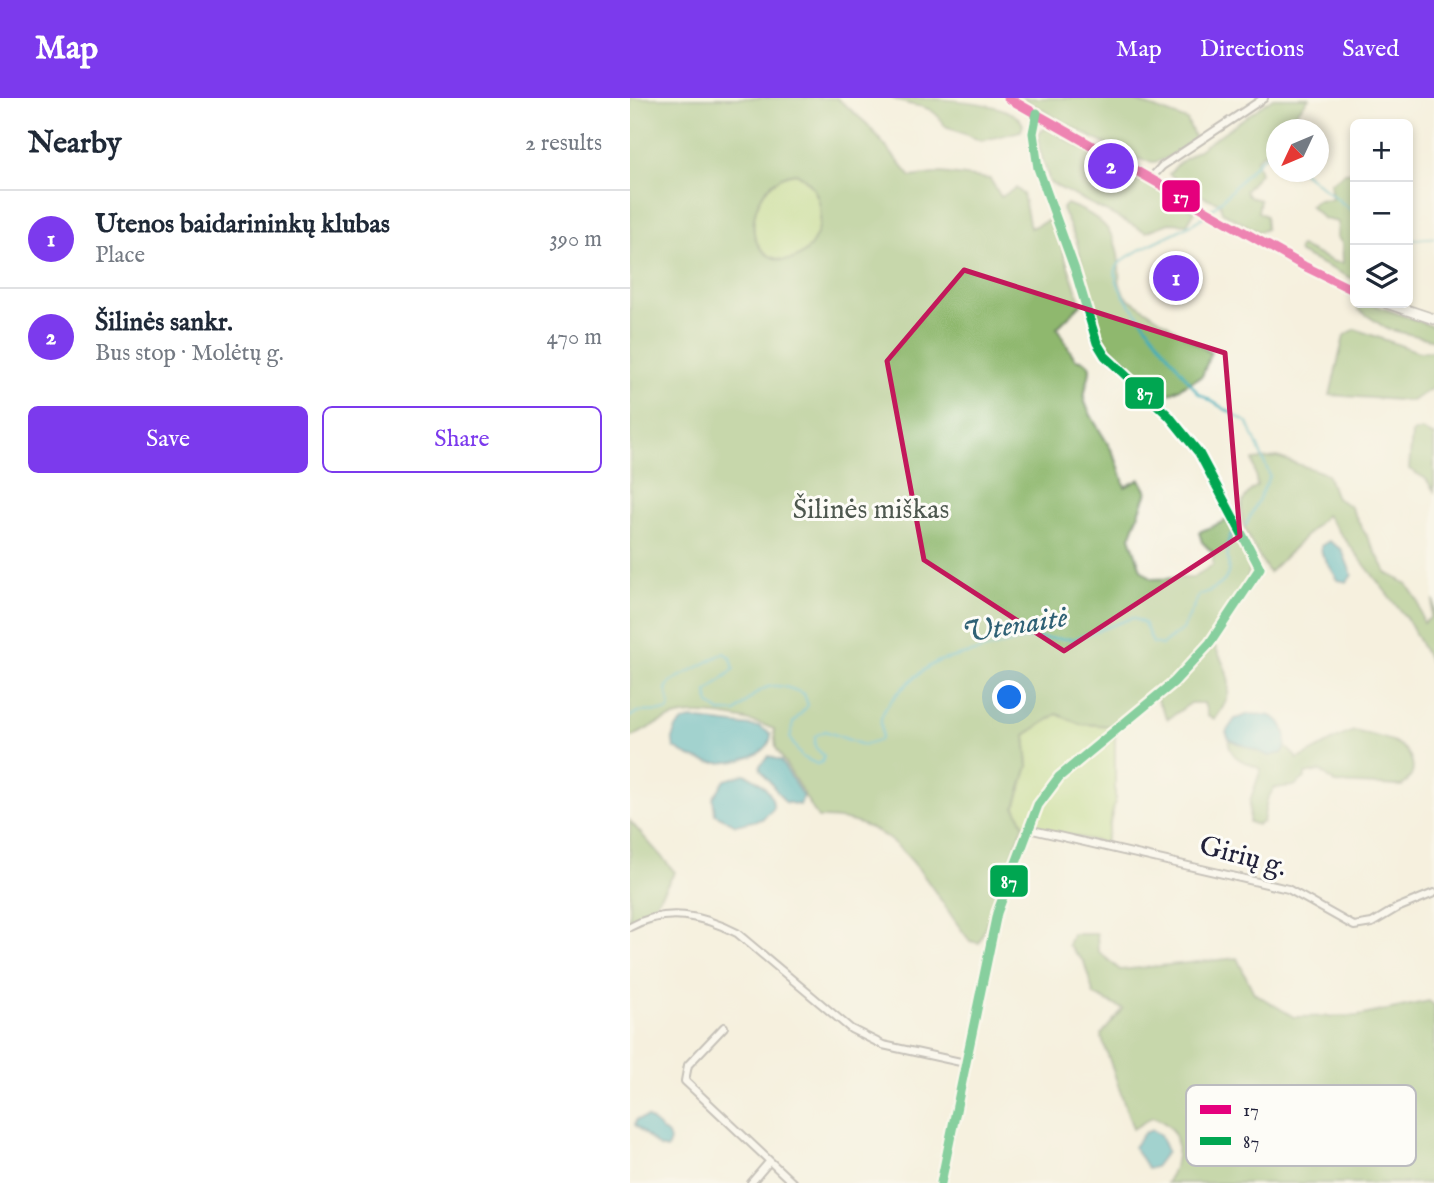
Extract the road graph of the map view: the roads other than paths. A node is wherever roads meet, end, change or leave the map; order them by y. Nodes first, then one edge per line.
1 (1008, 98) edge
2 (1264, 98) edge
3 (1037, 113) junction
4 (1151, 178) junction
5 (1350, 288) edge
6 (1401, 308) edge
7 (1434, 319) edge
8 (1028, 829) junction
9 (1434, 893) edge
10 (630, 927) edge
11 (724, 1027) dead end
12 (965, 1063) junction
13 (769, 1163) junction
14 (751, 1183) edge
15 (793, 1183) edge
16 (941, 1183) edge

1 - 3 main road
2 - 4 street
3 - 4 main road
3 - 8 street
4 - 5 main road
6 - 7 main road
8 - 9 street, Girių g.
8 - 12 street
10 - 12 street
11 - 13 street
12 - 16 street
13 - 14 street
13 - 15 street

